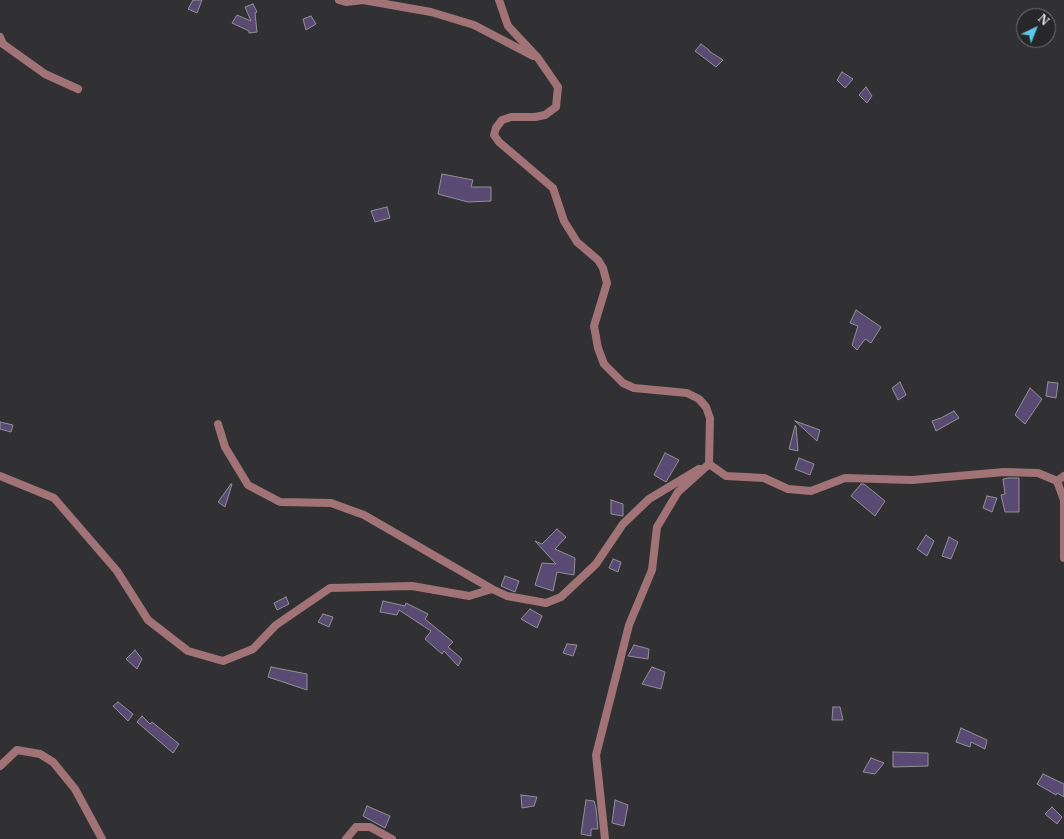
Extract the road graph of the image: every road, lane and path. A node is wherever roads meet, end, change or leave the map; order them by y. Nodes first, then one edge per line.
1 (339, 0) edge
2 (500, 0) edge
3 (0, 37) edge
4 (538, 58) junction
5 (78, 89) dead end
6 (218, 424) dead end
7 (709, 464) junction
8 (0, 476) edge
9 (1061, 479) edge
10 (1064, 500) edge
11 (1064, 558) edge
12 (492, 589) junction
13 (0, 766) edge
14 (102, 839) edge
15 (346, 839) edge
16 (392, 839) edge
17 (605, 839) edge

1 - 4 street
2 - 4 street
3 - 5 street
4 - 7 street
6 - 12 street
7 - 9 street
7 - 12 street
7 - 17 street
8 - 12 street
9 - 10 street
10 - 11 street
13 - 14 street
15 - 16 street

